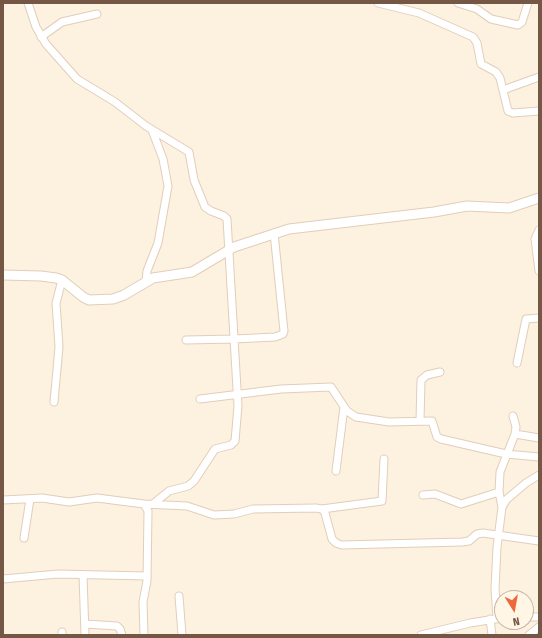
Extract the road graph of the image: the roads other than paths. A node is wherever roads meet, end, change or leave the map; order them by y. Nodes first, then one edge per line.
1 (28, 3) edge
2 (378, 3) edge
3 (458, 3) edge
4 (528, 3) edge
5 (97, 14) dead end
6 (41, 37) junction
7 (539, 77) edge
8 (503, 90) junction
9 (539, 111) edge
10 (152, 130) junction
11 (539, 198) edge
12 (539, 230) edge
13 (274, 233) junction
14 (228, 250) junction
15 (539, 271) edge
16 (3, 275) edge
17 (62, 280) junction
18 (146, 281) junction
19 (539, 318) edge
20 (234, 339) junction
21 (186, 340) dead end
22 (517, 363) dead end
23 (440, 372) dead end
24 (237, 394) junction
25 (200, 399) dead end
26 (54, 402) dead end
27 (344, 407) junction
28 (513, 416) dead end
29 (420, 421) junction
30 (515, 434) junction
31 (539, 438) edge
32 (506, 454) junction
33 (539, 457) edge
34 (384, 459) dead end
35 (336, 471) dead end
36 (539, 475) edge
37 (499, 492) junction
38 (424, 495) dead end
39 (30, 499) junction
40 (3, 500) edge
41 (144, 504) junction
42 (152, 504) junction
43 (502, 507) junction
44 (322, 509) junction
45 (498, 535) junction
46 (24, 538) dead end
47 (539, 541) edge
48 (83, 575) junction
49 (147, 576) junction
50 (3, 579) edge
51 (495, 590) edge
52 (178, 596) dead end
53 (494, 618) edge
54 (85, 624) junction
55 (539, 627) edge
56 (85, 635) edge
57 (122, 635) edge
58 (144, 635) edge
59 (182, 635) edge
60 (421, 635) edge
61 (529, 635) edge

1 - 6 street
2 - 8 street
3 - 4 street
5 - 6 street
6 - 10 street
7 - 8 street
8 - 9 street
10 - 14 street
10 - 18 street
11 - 13 street
12 - 15 street
13 - 14 street
13 - 20 street
14 - 18 street
14 - 20 street
16 - 17 street
17 - 18 street
17 - 26 street
19 - 22 street
20 - 21 street
20 - 24 street
23 - 29 street
24 - 25 street
24 - 27 street
24 - 42 street
27 - 29 street
27 - 35 street
28 - 30 street
29 - 32 street
30 - 31 street
30 - 32 street
32 - 33 street
32 - 37 street
34 - 44 street
36 - 43 street
37 - 38 street
37 - 43 street
39 - 40 street
39 - 41 street
39 - 46 street
41 - 42 street
41 - 49 street
42 - 44 street
43 - 45 street
44 - 45 street
45 - 47 street
45 - 51 street
48 - 49 street
48 - 50 street
48 - 54 street
49 - 58 street
52 - 59 street
53 - 60 street
54 - 56 street
54 - 57 street
55 - 61 street

